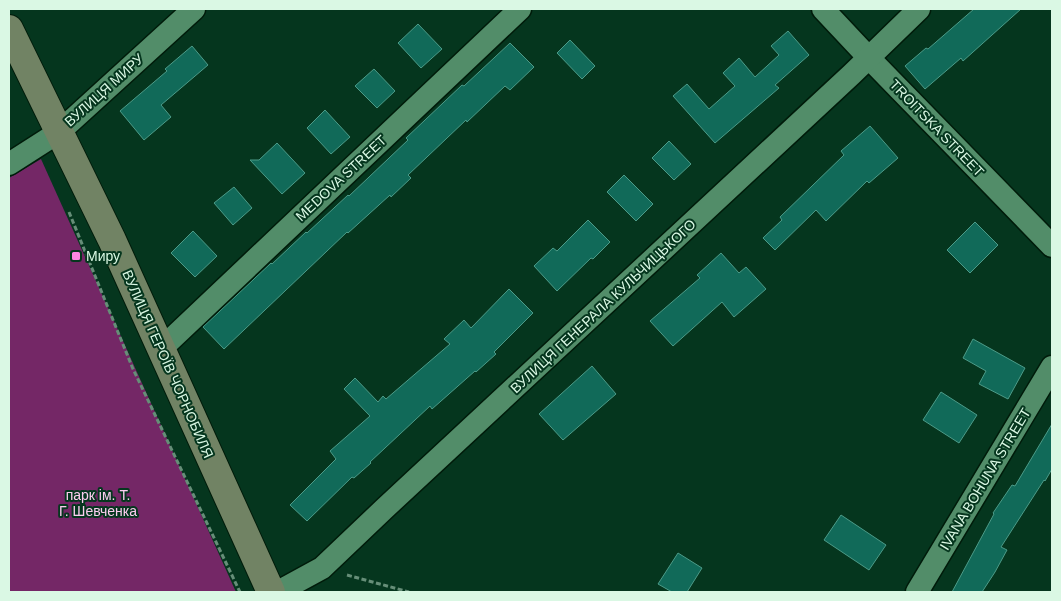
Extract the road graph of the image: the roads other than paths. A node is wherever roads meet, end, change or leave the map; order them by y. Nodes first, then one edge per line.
1 (194, 9) edge
2 (520, 9) edge
3 (823, 9) edge
4 (919, 9) edge
5 (9, 29) edge
6 (869, 58) junction
7 (59, 132) junction
8 (9, 164) edge
9 (1052, 246) edge
10 (162, 348) junction
11 (1052, 367) edge
12 (271, 592) edge
13 (278, 592) edge
14 (917, 592) edge

1 - 7 street, ВУЛИЦЯ МИРУ
2 - 10 street, MEDOVA STREET
3 - 6 street, TROITSKA STREET
4 - 6 street, ВУЛИЦЯ ГЕНЕРАЛА КУЛЬЧИЦЬКОГО
5 - 7 street, ВУЛИЦЯ ГЕРОЇВ ЧОРНОБИЛЯ
6 - 9 street, TROITSKA STREET
6 - 13 street, ВУЛИЦЯ ГЕНЕРАЛА КУЛЬЧИЦЬКОГО
7 - 8 street, ВУЛИЦЯ МИРУ
7 - 10 street, ВУЛИЦЯ ГЕРОЇВ ЧОРНОБИЛЯ
10 - 12 street, ВУЛИЦЯ ГЕРОЇВ ЧОРНОБИЛЯ
11 - 14 street, IVANA BOHUNA STREET

